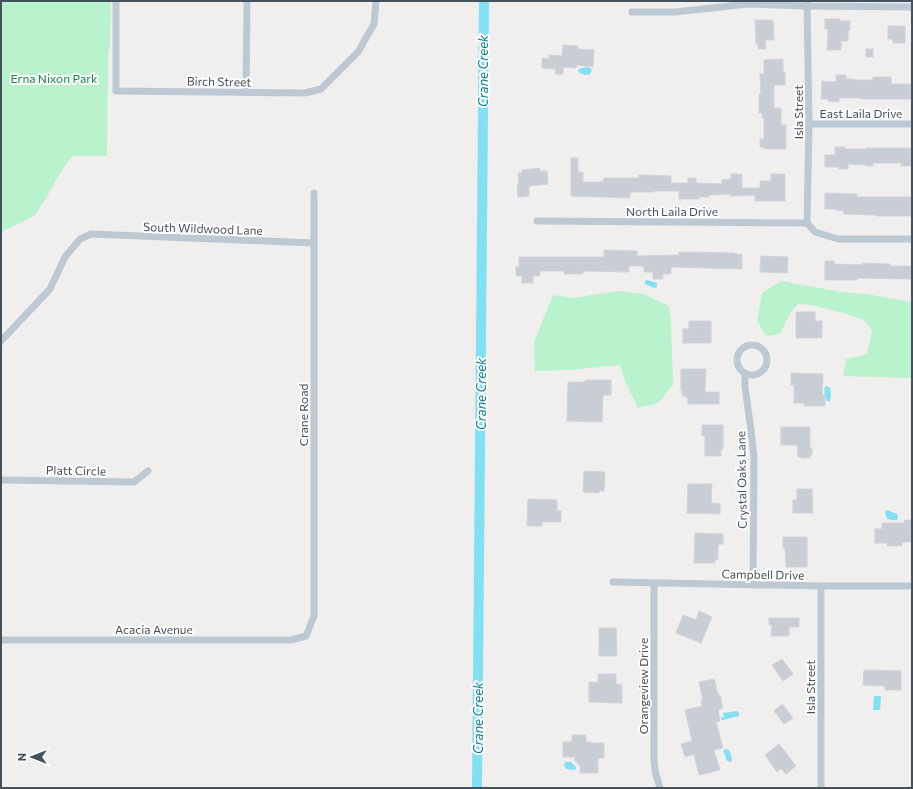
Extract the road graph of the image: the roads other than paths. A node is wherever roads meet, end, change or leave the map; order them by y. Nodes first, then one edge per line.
1 (116, 1) edge
2 (247, 1) edge
3 (376, 1) edge
4 (807, 4) edge
5 (912, 7) edge
6 (632, 12) dead end
7 (246, 92) junction
8 (809, 124) junction
9 (912, 124) edge
10 (314, 193) dead end
11 (537, 221) dead end
12 (808, 222) junction
13 (912, 239) edge
14 (313, 243) junction
15 (1, 342) edge
16 (745, 374) junction
17 (148, 471) dead end
18 (1, 480) edge
19 (613, 582) dead end
20 (654, 584) junction
21 (753, 585) junction
22 (821, 586) junction
23 (912, 586) edge
24 (306, 636) joint
25 (1, 640) edge
26 (660, 788) edge
27 (821, 788) edge

1 - 7 street, Birch Street
2 - 7 street
3 - 7 street, Birch Street
4 - 5 street
4 - 6 street
4 - 8 street, Isla Street
8 - 9 street, East Laila Drive
8 - 12 street, Isla Street
10 - 14 street, Crane Road
11 - 12 street, North Laila Drive
12 - 13 street
14 - 15 street, South Wildwood Lane
14 - 24 street, Crane Road
16 - 16 street, Crystal Oaks Lane
16 - 21 street, Crystal Oaks Lane
17 - 18 street, Platt Circle
19 - 20 street, Campbell Drive
20 - 21 street, Campbell Drive
20 - 26 street, Orangeview Drive
21 - 22 street, Campbell Drive
22 - 23 street, Campbell Drive
22 - 27 street, Isla Street
24 - 25 street, Acacia Avenue

